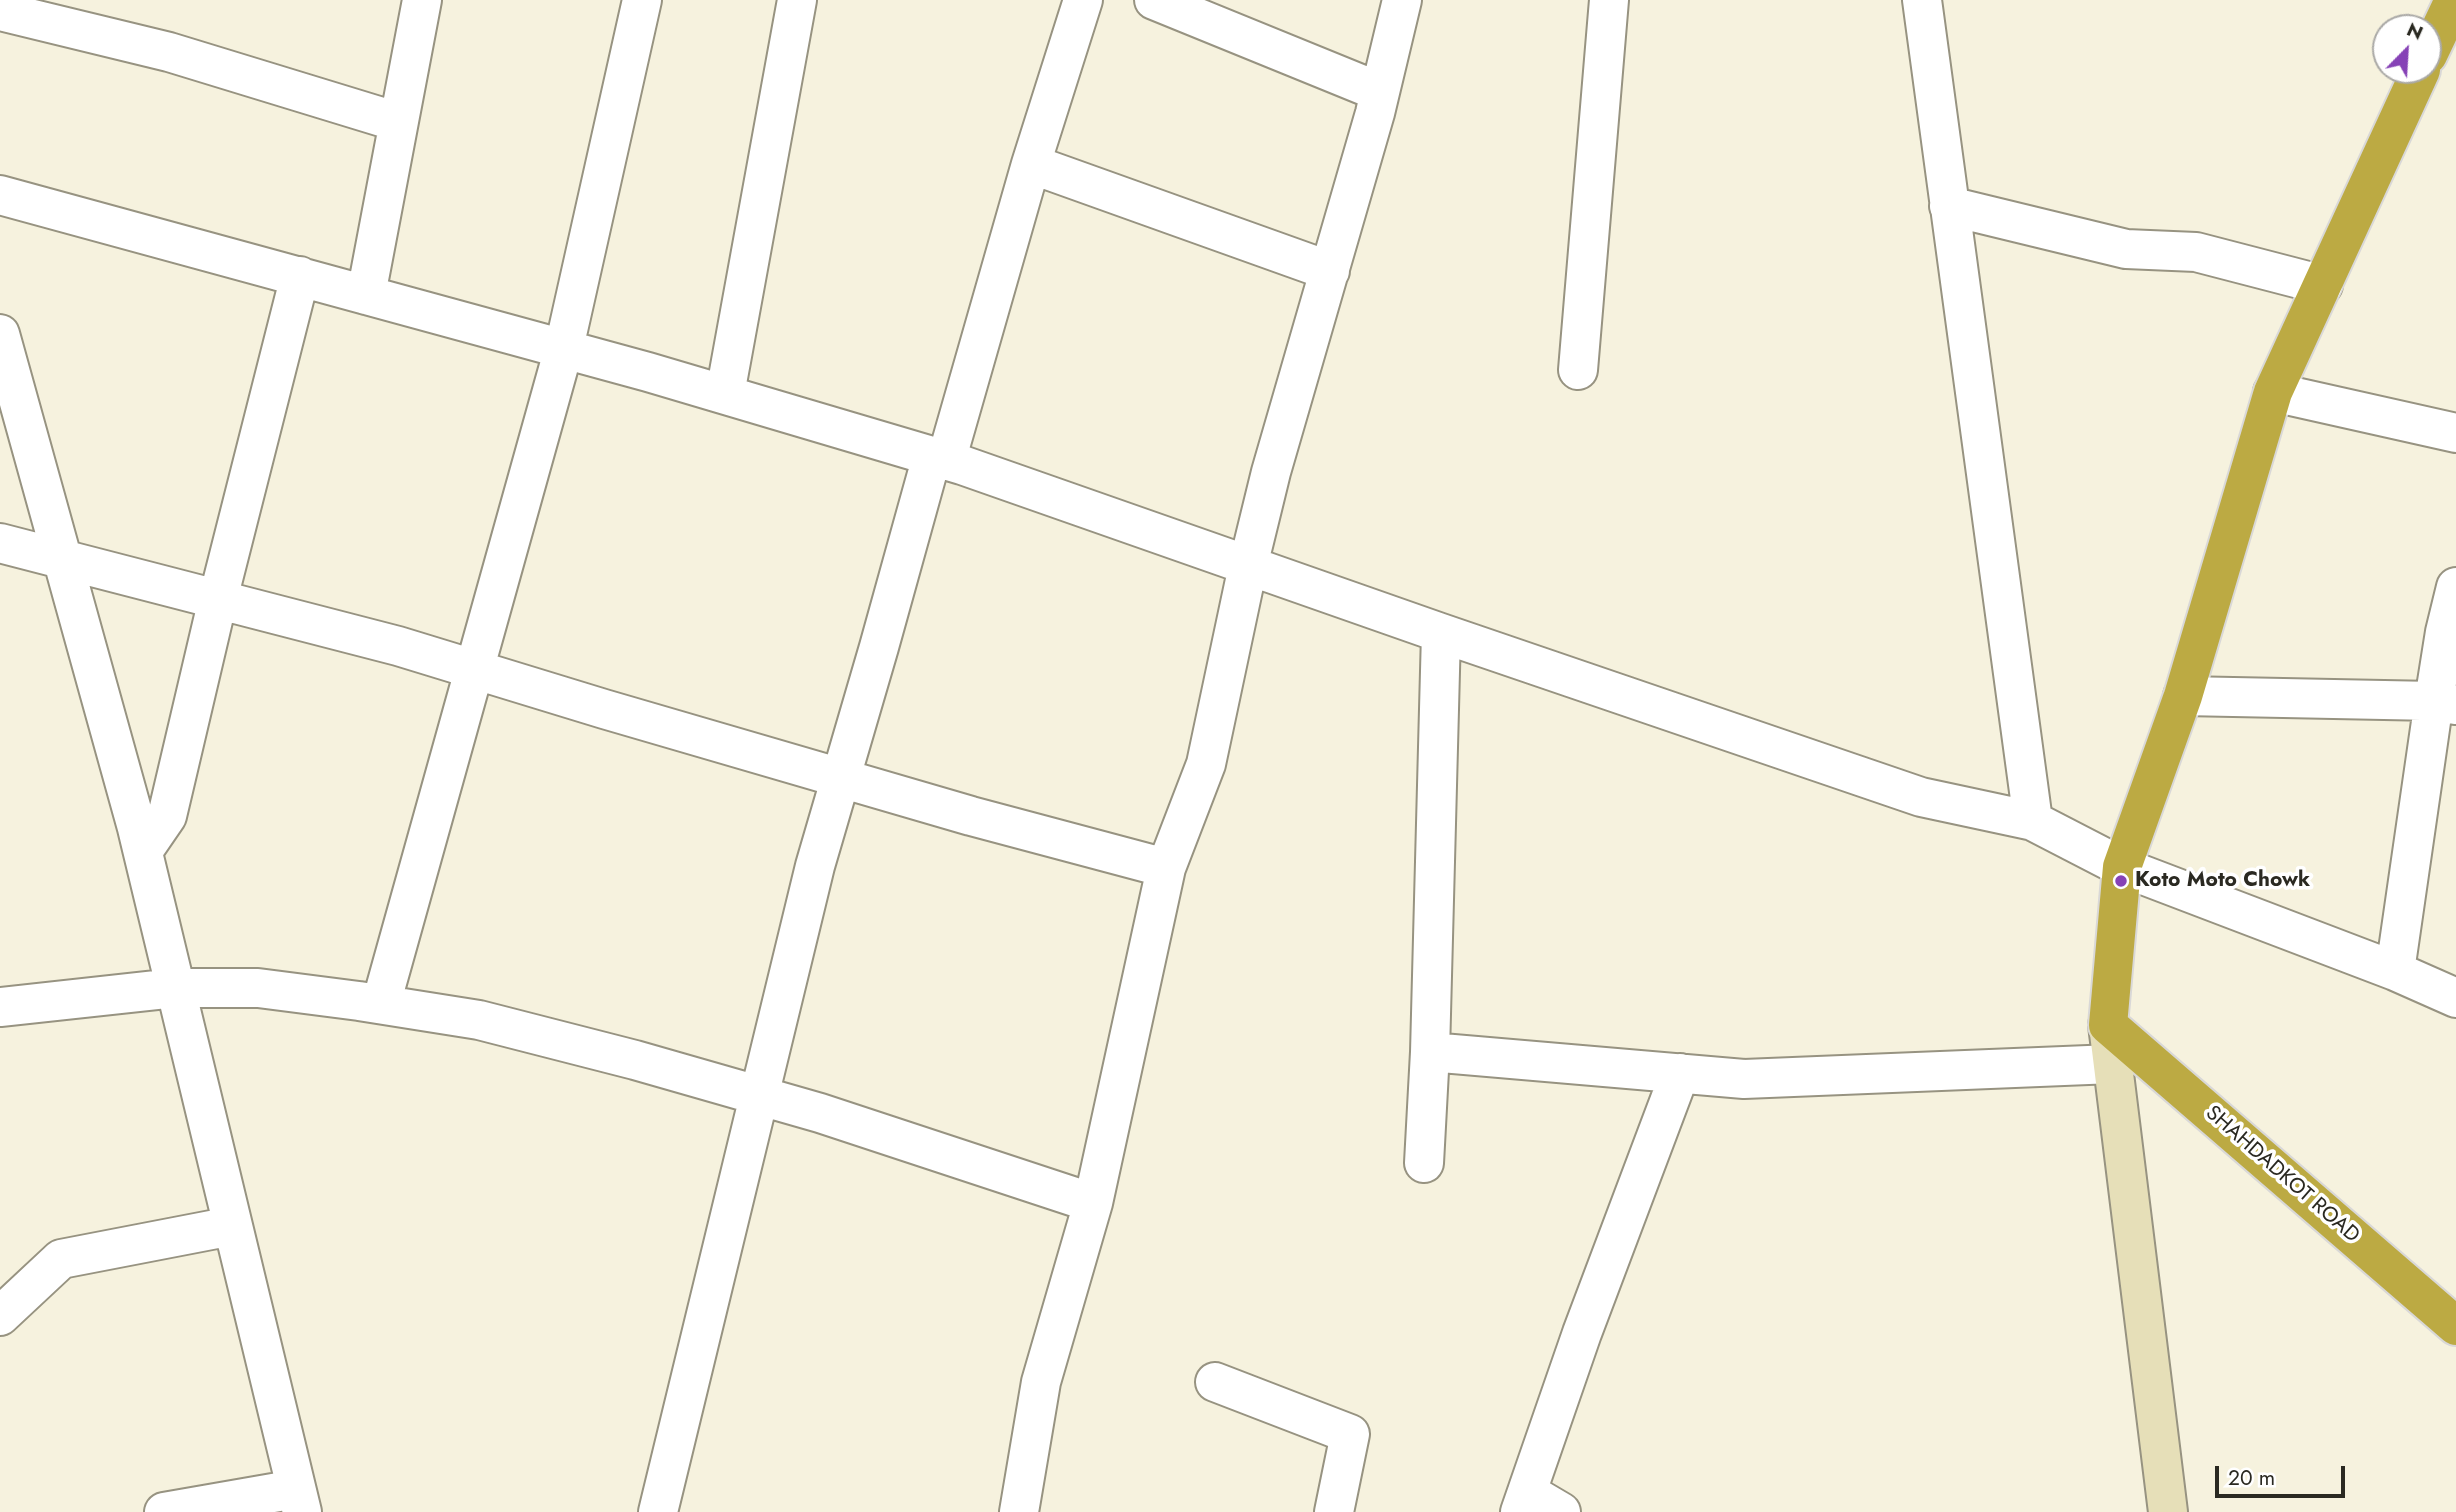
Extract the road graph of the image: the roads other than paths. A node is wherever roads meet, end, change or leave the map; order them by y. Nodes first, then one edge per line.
1 (422, 0) edge
2 (642, 0) edge
3 (797, 0) edge
4 (1083, 0) edge
5 (1154, 0) edge
6 (1402, 0) edge
7 (1609, 0) edge
8 (1922, 0) edge
9 (2454, 0) edge
10 (0, 11) edge
11 (2442, 25) edge
12 (2415, 84) edge
13 (1380, 92) junction
14 (398, 122) junction
15 (1031, 164) junction
16 (0, 195) edge
17 (1949, 206) junction
18 (1330, 271) junction
19 (300, 276) junction
20 (2323, 285) junction
21 (366, 295) junction
22 (0, 334) edge
23 (564, 348) junction
24 (1578, 370) dead end
25 (2273, 392) junction
26 (725, 394) junction
27 (2456, 432) edge
28 (939, 458) junction
29 (0, 543) edge
30 (62, 559) junction
31 (1248, 566) junction
32 (2456, 587) edge
33 (218, 599) junction
34 (1441, 634) junction
35 (474, 670) junction
36 (2183, 696) junction
37 (2445, 703) edge
38 (841, 778) junction
39 (2033, 821) junction
40 (143, 851) junction
41 (2122, 867) junction
42 (1166, 869) junction
43 (2395, 971) junction
44 (175, 988) junction
45 (2456, 998) edge
46 (381, 1004) junction
47 (0, 1007) edge
48 (2108, 1025) junction
49 (1430, 1052) junction
50 (2113, 1064) junction
51 (1680, 1073) junction
52 (758, 1095) junction
53 (1424, 1163) dead end
54 (1093, 1203) junction
55 (232, 1226) junction
56 (0, 1316) edge
57 (2456, 1326) edge
58 (1215, 1382) dead end
59 (299, 1501) edge
60 (1524, 1502) edge
61 (164, 1512) edge
62 (658, 1512) edge
63 (1019, 1512) edge
64 (1334, 1512) edge
65 (1561, 1512) edge
66 (2168, 1512) edge

1 - 14 street
2 - 23 street
3 - 26 street
4 - 15 street
5 - 13 street
6 - 13 street
7 - 24 street
8 - 17 street
9 - 11 highway
10 - 14 street
12 - 20 highway
13 - 18 street
14 - 21 street
15 - 18 street
15 - 28 street
16 - 19 street
17 - 20 street
17 - 39 street
18 - 31 street
19 - 21 street
19 - 33 street
20 - 25 highway
21 - 23 street
22 - 30 street
23 - 26 street
23 - 35 street
25 - 27 street
25 - 36 highway
26 - 28 street
28 - 31 street
28 - 38 street
29 - 30 street
30 - 33 street
30 - 40 street
31 - 34 street
31 - 42 street
32 - 37 street
33 - 35 street
33 - 40 street
34 - 39 street
34 - 49 street
35 - 38 street
35 - 46 street
36 - 37 street
36 - 41 highway
37 - 43 street
38 - 42 street
38 - 52 street
39 - 41 street
40 - 44 street
41 - 43 street
41 - 48 highway
42 - 54 street
43 - 45 street
44 - 46 street
44 - 47 street
44 - 55 street
46 - 52 street
48 - 50 main road
48 - 57 highway, SHAHDADKOT ROAD
49 - 51 street
49 - 53 street
50 - 51 street
50 - 66 main road
51 - 60 street
52 - 54 street
52 - 62 street
54 - 63 street
55 - 56 street
55 - 59 street
58 - 64 street
59 - 61 street
60 - 65 street

